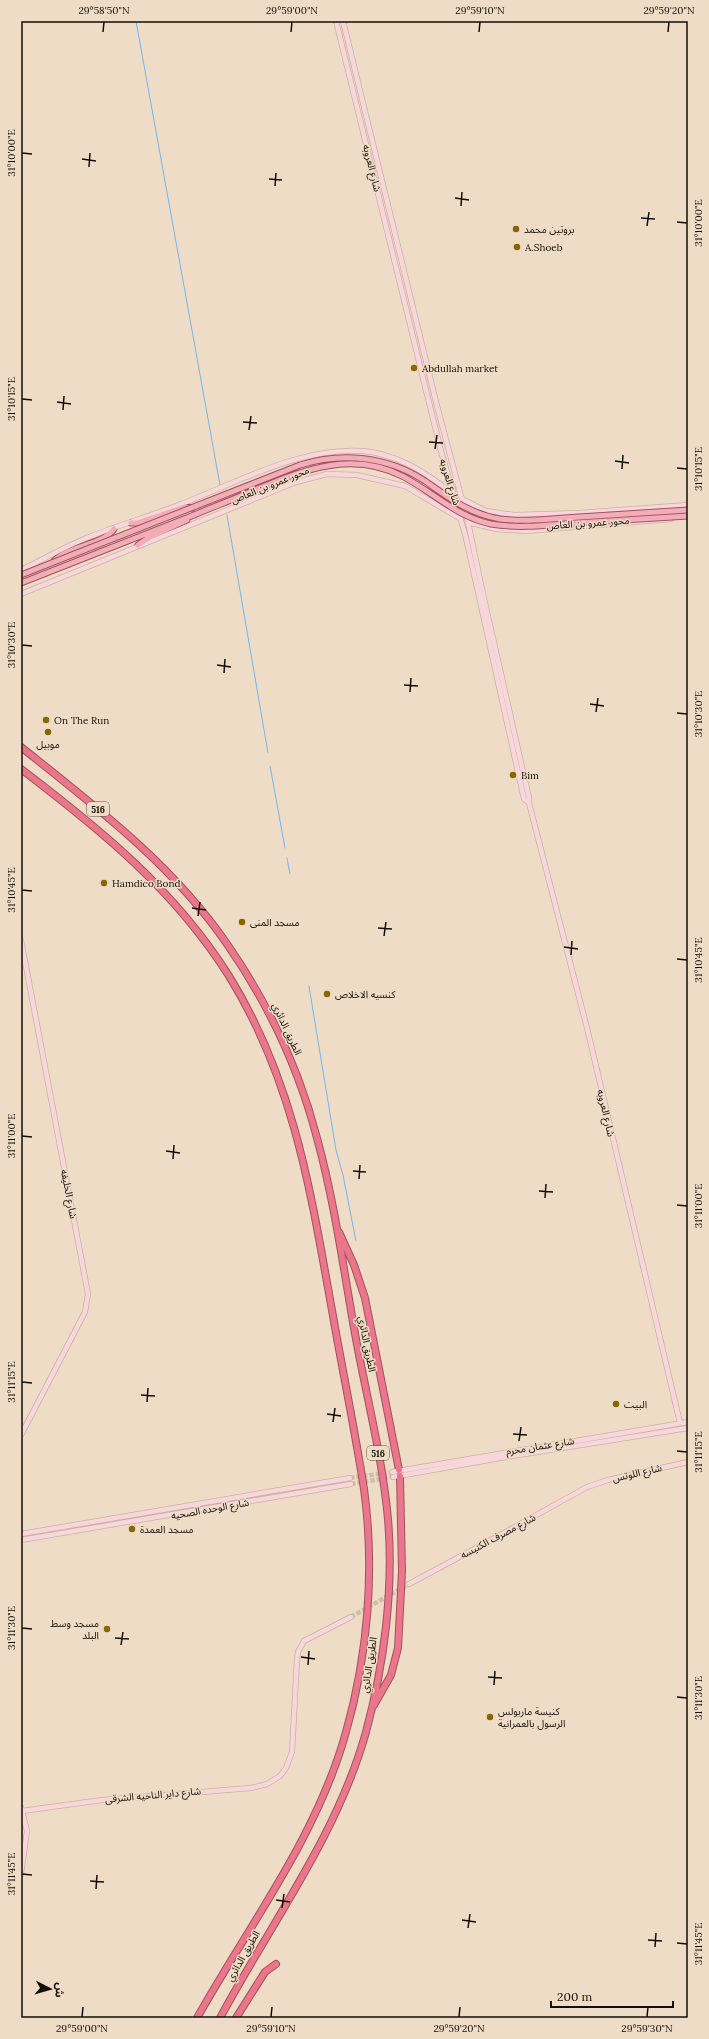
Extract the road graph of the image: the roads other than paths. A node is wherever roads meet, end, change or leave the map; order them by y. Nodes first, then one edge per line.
1 (336, 21) edge
2 (343, 21) edge
3 (444, 430) junction
4 (436, 432) junction
5 (450, 489) junction
6 (462, 499) junction
7 (688, 505) edge
8 (473, 506) junction
9 (193, 508) junction
10 (440, 508) junction
11 (636, 509) junction
12 (688, 510) edge
13 (194, 515) junction
14 (688, 517) edge
15 (461, 519) junction
16 (637, 522) junction
17 (131, 523) junction
18 (471, 523) junction
19 (114, 529) junction
20 (138, 545) junction
21 (54, 562) junction
22 (21, 570) edge
23 (21, 575) edge
24 (21, 583) edge
25 (21, 594) edge
26 (21, 747) edge
27 (21, 769) edge
28 (529, 803) junction
29 (21, 940) edge
30 (337, 1228) junction
31 (688, 1422) edge
32 (680, 1423) junction
33 (688, 1428) edge
34 (21, 1435) edge
35 (688, 1462) edge
36 (392, 1472) tunnel mouth
37 (397, 1475) junction
38 (350, 1478) tunnel mouth
39 (320, 1483) junction
40 (351, 1484) tunnel mouth
41 (587, 1487) joint
42 (321, 1489) junction
43 (178, 1507) junction
44 (178, 1514) junction
45 (21, 1534) edge
46 (27, 1534) junction
47 (21, 1540) edge
48 (28, 1540) junction
49 (409, 1584) tunnel mouth
50 (351, 1617) tunnel mouth
51 (373, 1706) junction
52 (23, 1814) edge
53 (21, 1874) edge
54 (276, 1964) dead end
55 (197, 2018) edge
56 (220, 2018) edge
57 (236, 2018) edge

1 - 4 street, شارع العروبه
2 - 3 street, شارع العروبه
3 - 4 street
3 - 6 street, شارع العروبه
4 - 5 street, شارع العروبه
5 - 10 street
5 - 15 street, شارع العروبه
5 - 17 street
6 - 8 street
6 - 18 street, شارع العروبه
7 - 11 street
8 - 11 street
8 - 18 street
9 - 12 main road, محور عمرو بن العاص, bridge
9 - 17 main road
9 - 21 main road, محور عمرو بن العاص, bridge
10 - 15 street
10 - 20 street
11 - 16 street
13 - 14 main road, محور عمرو بن العاص, bridge
13 - 20 main road
13 - 24 main road, محور عمرو بن العاص
14 - 16 street
15 - 28 street, شارع العروبه
16 - 18 street
17 - 19 street
18 - 28 street, شارع العروبه
19 - 21 main road, bridge
19 - 22 street
20 - 25 street
21 - 23 main road, محور عمرو بن العاص, bridge
26 - 30 highway, الطريق الدائري / 516
27 - 55 highway, الطريق الدائري / 516
28 - 32 street, شارع العروبه
29 - 34 street, شارع الخليفه
30 - 37 highway
30 - 51 highway, الطريق الدائري / 516
31 - 32 street, شارع عثمان محرم
32 - 37 street, شارع عثمان محرم
33 - 37 street, شارع عثمان محرم
35 - 41 street, شارع اللوتس
36 - 37 street, شارع عثمان محرم
37 - 51 highway
38 - 39 street, شارع الوحده الصحيه
39 - 42 street
39 - 43 street, شارع الوحده الصحيه
40 - 42 street, شارع الوحده الصحيه
41 - 49 street, شارع مصرف الكنيسه
42 - 44 street, شارع الوحده الصحيه
43 - 44 street
43 - 46 street, شارع الوحده الصحيه
44 - 48 street, شارع الوحده الصحيه
45 - 46 street, شارع الوحده الصحيه
46 - 48 street
47 - 48 street, شارع الوحده الصحيه
50 - 52 street, شارع داير الناحيه الشرقى
51 - 56 highway, الطريق الدائري / 516
52 - 53 street
54 - 57 highway

